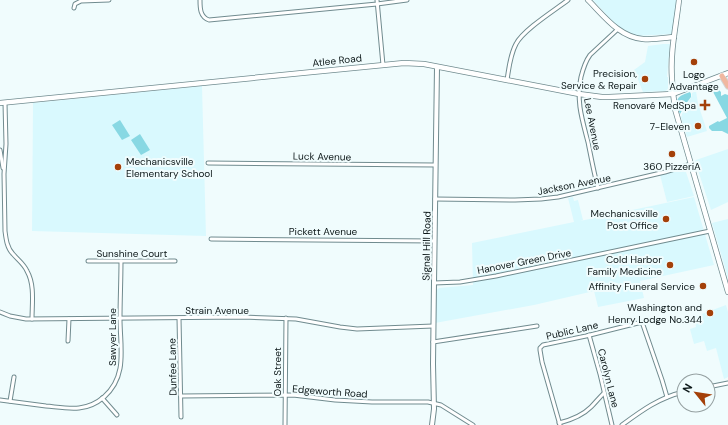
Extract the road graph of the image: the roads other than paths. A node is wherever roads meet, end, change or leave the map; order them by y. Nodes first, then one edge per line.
1 (109, 0) edge
2 (200, 0) edge
3 (407, 0) edge
4 (568, 0) edge
5 (588, 0) edge
6 (679, 0) edge
7 (377, 2) edge
8 (74, 8) dead end
9 (618, 29) junction
10 (674, 37) junction
11 (383, 64) junction
12 (437, 67) junction
13 (728, 73) edge
14 (722, 76) junction
15 (507, 80) junction
16 (728, 86) edge
17 (579, 94) junction
18 (673, 94) junction
19 (2, 103) edge
20 (0, 150) edge
21 (208, 163) dead end
22 (691, 164) junction
23 (435, 165) junction
24 (4, 174) junction
25 (598, 188) junction
26 (0, 198) edge
27 (4, 198) junction
28 (435, 199) junction
29 (710, 232) junction
30 (211, 238) dead end
31 (434, 241) junction
32 (88, 261) dead end
33 (121, 261) junction
34 (175, 261) dead end
35 (434, 283) junction
36 (728, 292) edge
37 (0, 312) edge
38 (120, 318) junction
39 (179, 318) junction
40 (286, 318) junction
41 (32, 319) junction
42 (69, 319) junction
43 (433, 326) junction
44 (537, 326) dead end
45 (589, 335) junction
46 (68, 341) dead end
47 (433, 342) junction
48 (14, 377) dead end
49 (728, 383) edge
50 (716, 385) edge
51 (604, 393) junction
52 (676, 394) edge
53 (181, 396) junction
54 (285, 396) junction
55 (667, 397) junction
56 (102, 398) junction
57 (0, 400) edge
58 (10, 401) junction
59 (434, 403) junction
60 (117, 414) dead end
61 (181, 417) dead end
62 (560, 424) edge
63 (285, 425) edge
64 (432, 425) edge
65 (473, 425) edge
66 (612, 425) edge
67 (622, 425) edge

1 - 8 street
2 - 7 street
3 - 7 street
4 - 15 street
5 - 9 main road
6 - 10 main road
7 - 11 street
9 - 10 main road
9 - 17 street, Lee Avenue
10 - 18 main road
11 - 12 main road, Atlee Road
11 - 19 main road, Atlee Road
12 - 15 main road, Atlee Road
12 - 23 street, Signal Hill Road
13 - 14 main road, Atlee Road
14 - 16 highway
14 - 18 main road, Atlee Road
15 - 17 main road, Atlee Road
17 - 18 main road, Atlee Road
17 - 25 street, Lee Avenue
18 - 22 main road
19 - 24 street
20 - 24 street
21 - 23 street, Luck Avenue
22 - 25 street, Jackson Avenue
22 - 29 main road
23 - 28 street, Signal Hill Road
24 - 27 street
25 - 28 street, Jackson Avenue
26 - 27 street
27 - 41 street
28 - 31 street, Signal Hill Road
29 - 35 street, Hanover Green Drive
29 - 36 main road
30 - 31 street, Pickett Avenue
31 - 35 street, Signal Hill Road
32 - 33 street, Sunshine Court
33 - 34 street, Sunshine Court
33 - 38 street, Sawyer Lane
35 - 43 street, Signal Hill Road
37 - 41 street, Strain Avenue
38 - 39 street, Strain Avenue
38 - 42 street, Strain Avenue
38 - 56 street, Sawyer Lane
39 - 40 street, Strain Avenue
39 - 53 street, Dunfee Lane
40 - 43 street, Strain Avenue
40 - 54 street, Oak Street
41 - 42 street, Strain Avenue
42 - 46 street
43 - 47 street, Signal Hill Road
44 - 47 street
45 - 51 street, Carolyn Lane
45 - 55 street, Public Lane
45 - 62 street, Public Lane
47 - 59 street, Signal Hill Road
48 - 58 street
49 - 50 street
51 - 62 street
51 - 66 street, Carolyn Lane
52 - 55 street
53 - 54 street, Edgeworth Road
53 - 61 street, Dunfee Lane
54 - 59 street, Edgeworth Road
54 - 63 street, Oak Street
55 - 67 street
56 - 58 street, Sawyer Lane
56 - 60 street
57 - 58 street, Sawyer Lane
59 - 64 street, Signal Hill Road
59 - 65 street, Edgeworth Road

